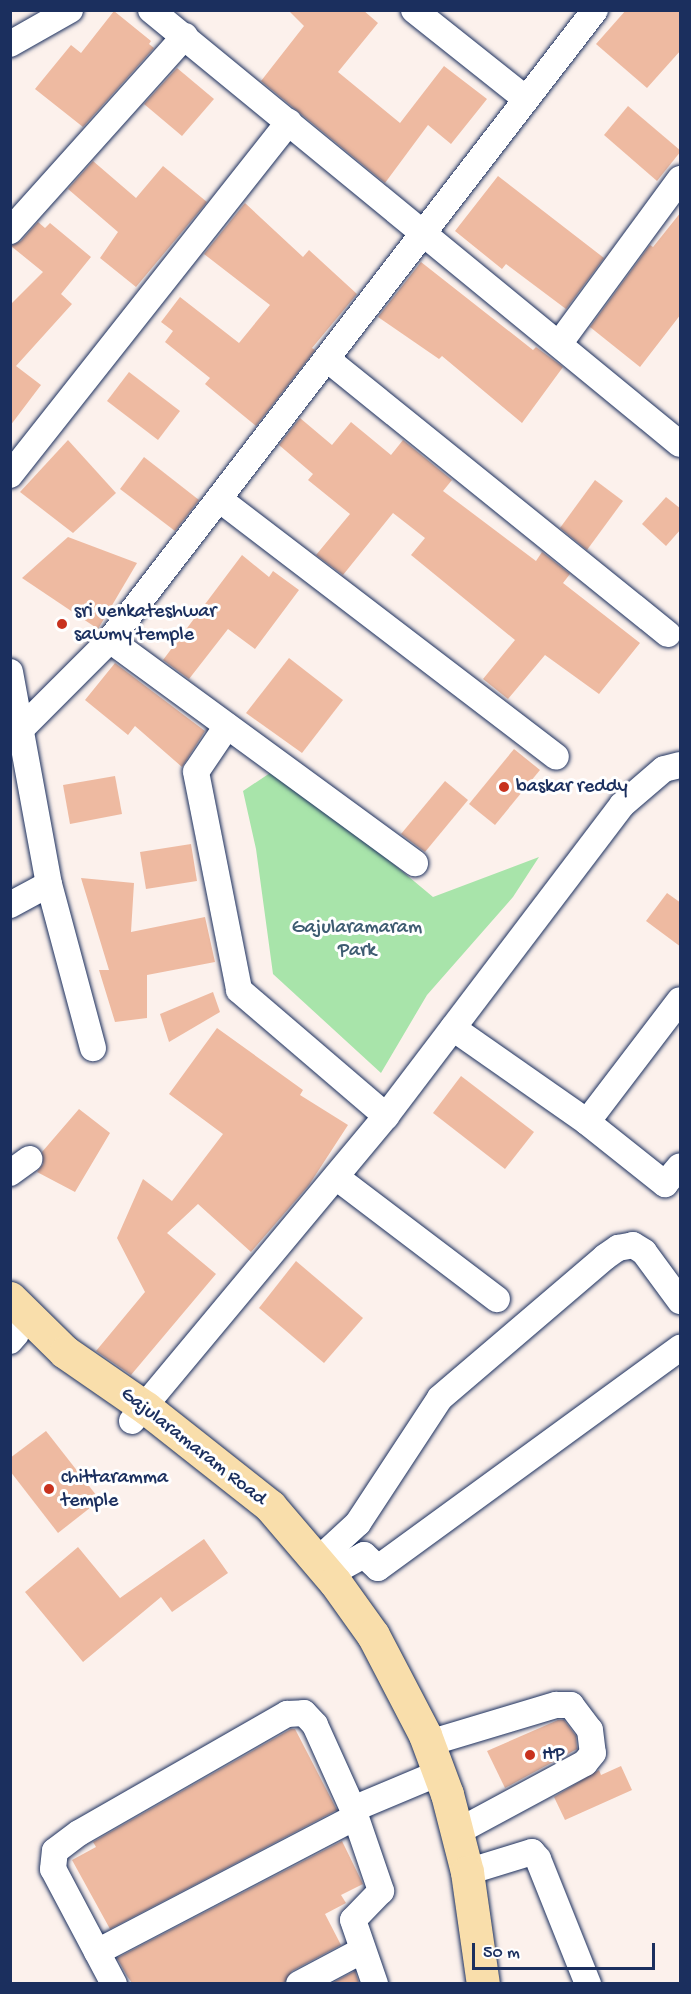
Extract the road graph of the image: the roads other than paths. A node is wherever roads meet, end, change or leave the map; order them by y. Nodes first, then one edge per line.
1 (70, 10) edge
2 (151, 10) edge
3 (414, 10) edge
4 (595, 10) edge
5 (185, 36) junction
6 (10, 44) edge
7 (526, 99) junction
8 (289, 122) junction
9 (681, 179) edge
10 (10, 231) edge
11 (424, 233) junction
12 (560, 344) junction
13 (327, 359) junction
14 (681, 444) edge
15 (10, 475) edge
16 (219, 499) junction
17 (668, 634) dead end
18 (110, 640) junction
19 (10, 672) edge
20 (228, 726) junction
21 (16, 732) edge
22 (556, 757) dead end
23 (681, 765) edge
24 (414, 863) dead end
25 (49, 884) junction
26 (10, 905) edge
27 (681, 1000) edge
28 (453, 1028) junction
29 (93, 1048) dead end
30 (386, 1116) junction
31 (587, 1122) junction
32 (681, 1166) edge
33 (336, 1177) junction
34 (10, 1299) edge
35 (497, 1299) dead end
36 (681, 1301) edge
37 (12, 1335) edge
38 (681, 1348) edge
39 (139, 1414) junction
40 (351, 1549) junction
41 (323, 1568) junction
42 (431, 1764) junction
43 (354, 1813) junction
44 (457, 1832) junction
45 (467, 1872) junction
46 (363, 1950) junction
47 (97, 1952) junction
48 (114, 1983) edge
49 (299, 1983) edge
50 (375, 1983) edge
51 (462, 1983) edge
52 (483, 1983) edge
53 (588, 1983) edge

1 - 6 street
2 - 5 street
3 - 7 street
4 - 7 street
5 - 8 street
5 - 10 street
7 - 11 street
8 - 11 street
8 - 15 street
9 - 12 street
11 - 12 street
11 - 13 street
12 - 14 street
13 - 16 street
13 - 17 street
16 - 18 street
16 - 22 street
18 - 20 street
18 - 21 street
19 - 21 street
20 - 24 street
20 - 30 street
21 - 25 street
23 - 28 street
25 - 26 street
25 - 29 street
27 - 31 street
28 - 30 street
28 - 31 street
30 - 33 street
31 - 32 street
33 - 35 street
33 - 39 street
34 - 39 main road, Gajularamaram Road
36 - 40 street
37 - 39 main road, Gajularamaram Road
38 - 40 street
39 - 41 main road, Gajularamaram Road
39 - 42 main road, Gajularamaram Road
40 - 41 street
41 - 42 main road, Gajularamaram Road
42 - 43 street
42 - 44 main road, Gajularamaram Road
42 - 44 street
42 - 51 main road, Gajularamaram Road
43 - 46 street
43 - 47 street
43 - 47 street
44 - 45 main road, Gajularamaram Road
45 - 52 main road, Gajularamaram Road
45 - 53 street
46 - 49 street
46 - 50 street
47 - 48 street

